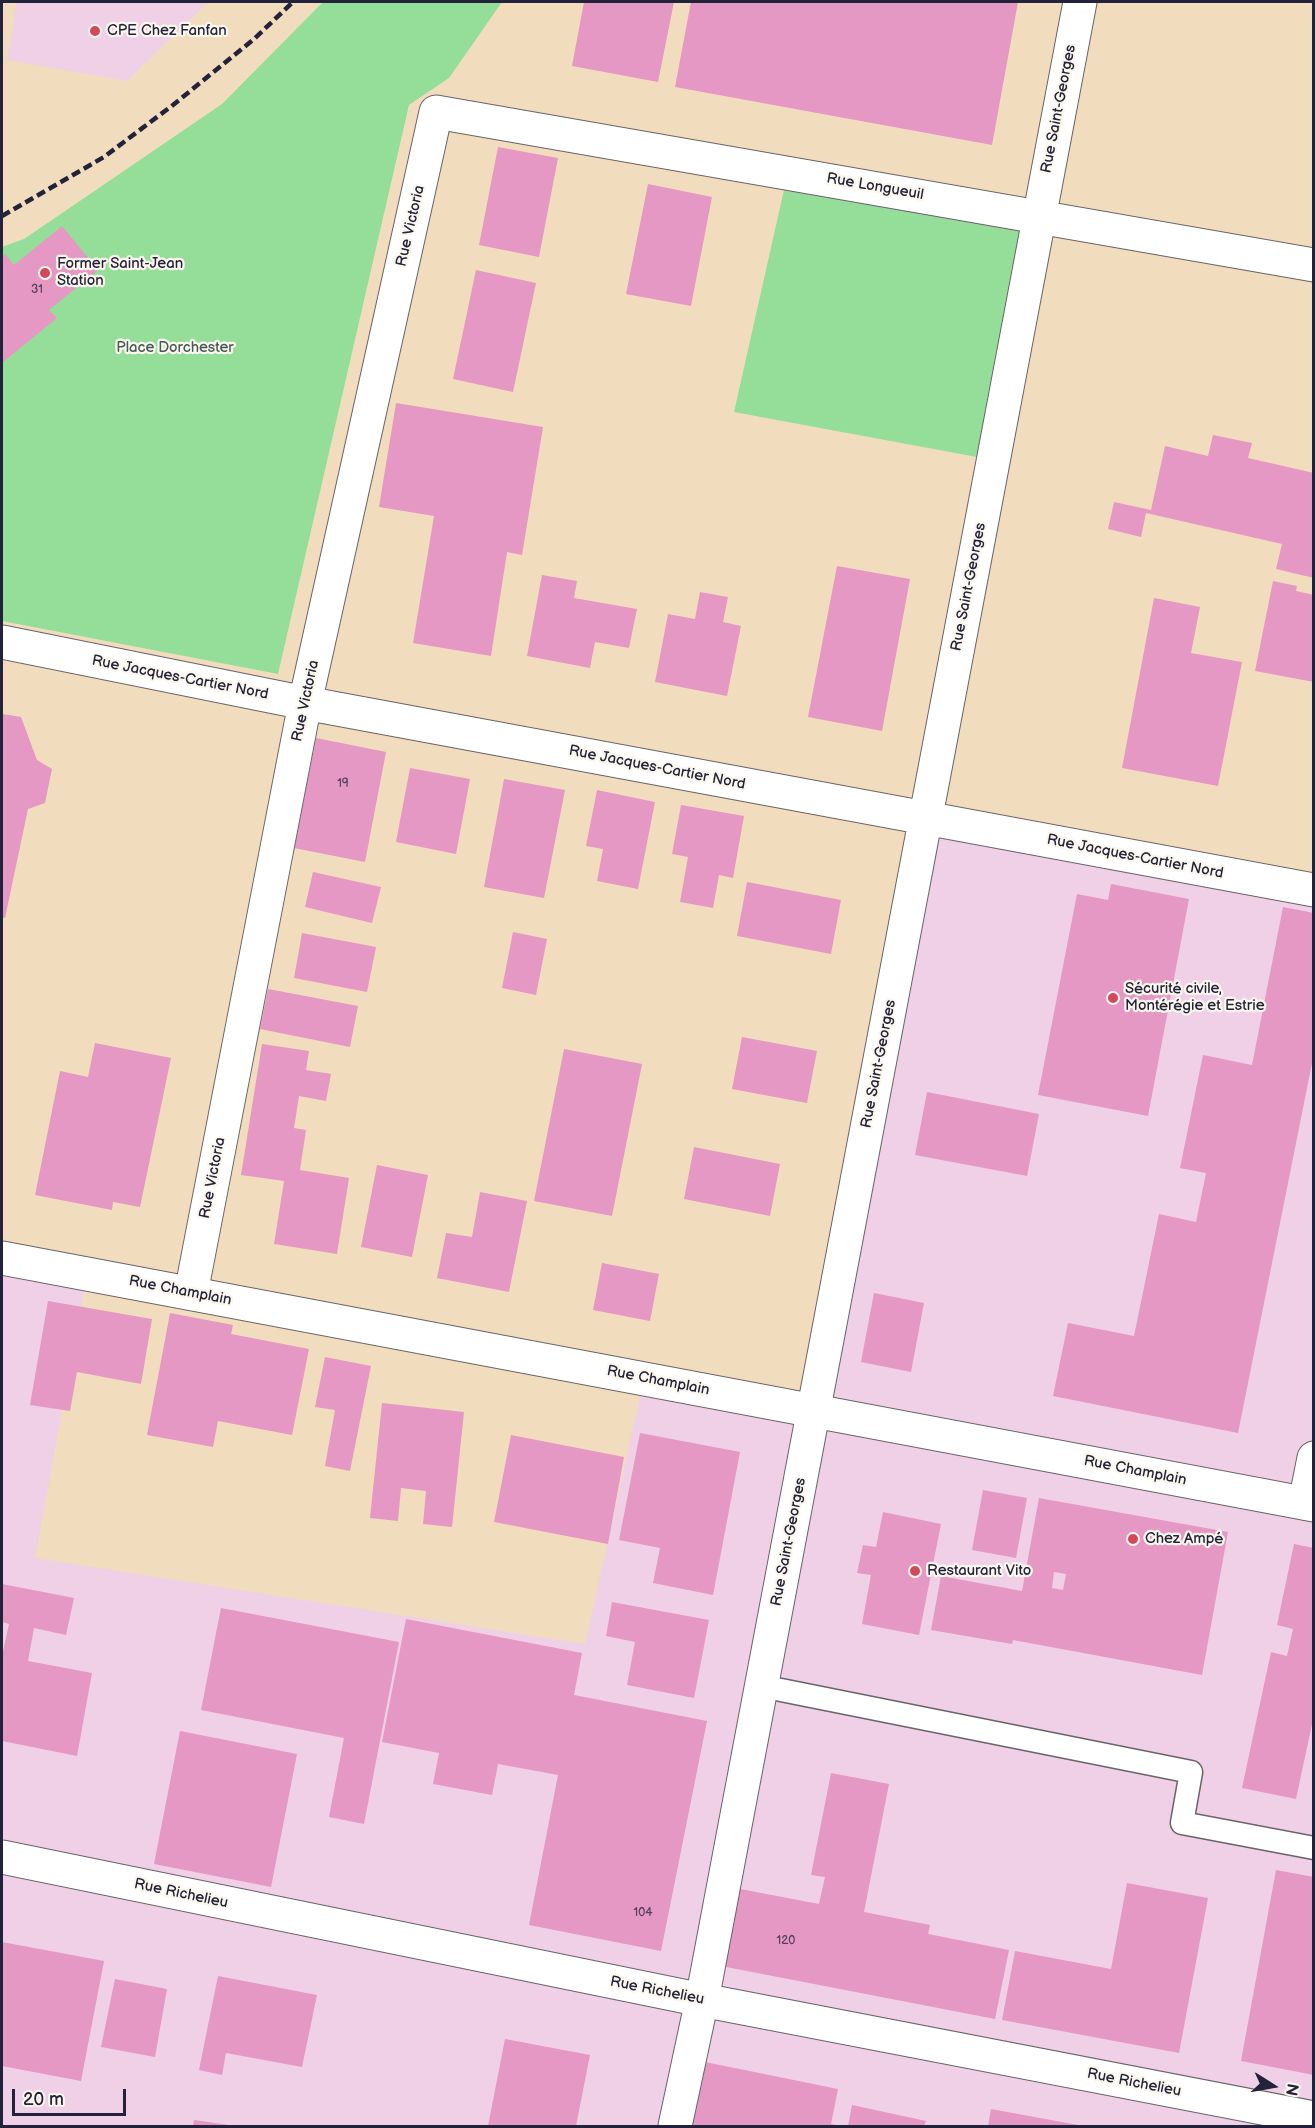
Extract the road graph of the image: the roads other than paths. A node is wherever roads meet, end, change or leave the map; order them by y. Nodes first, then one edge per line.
1 (1080, 2) edge
2 (436, 112) joint
3 (1039, 216) junction
4 (1314, 265) edge
5 (2, 642) edge
6 (305, 703) junction
7 (926, 818) junction
8 (1314, 890) edge
9 (2, 1258) edge
10 (191, 1293) junction
11 (814, 1411) junction
12 (1314, 1458) edge
13 (1309, 1504) edge
14 (761, 1686) junction
15 (1314, 1848) edge
16 (2, 1857) edge
17 (702, 2000) junction
18 (1314, 2118) edge
19 (675, 2127) edge

1 - 3 street, Rue Saint-Georges
2 - 3 street, Rue Longueuil
2 - 6 street, Rue Victoria
3 - 4 street, Rue Longueuil
3 - 7 street, Rue Saint-Georges
5 - 6 street, Rue Jacques-Cartier Nord
6 - 7 street, Rue Jacques-Cartier Nord
6 - 10 street, Rue Victoria
7 - 8 street, Rue Jacques-Cartier Nord
7 - 11 street, Rue Saint-Georges
9 - 10 street, Rue Champlain
10 - 11 street, Rue Champlain
11 - 13 street, Rue Champlain
11 - 14 street, Rue Saint-Georges
12 - 13 street
14 - 15 lane
14 - 17 street, Rue Saint-Georges
16 - 17 street, Rue Richelieu
17 - 18 street, Rue Richelieu
17 - 19 street, Rue Saint-Georges

